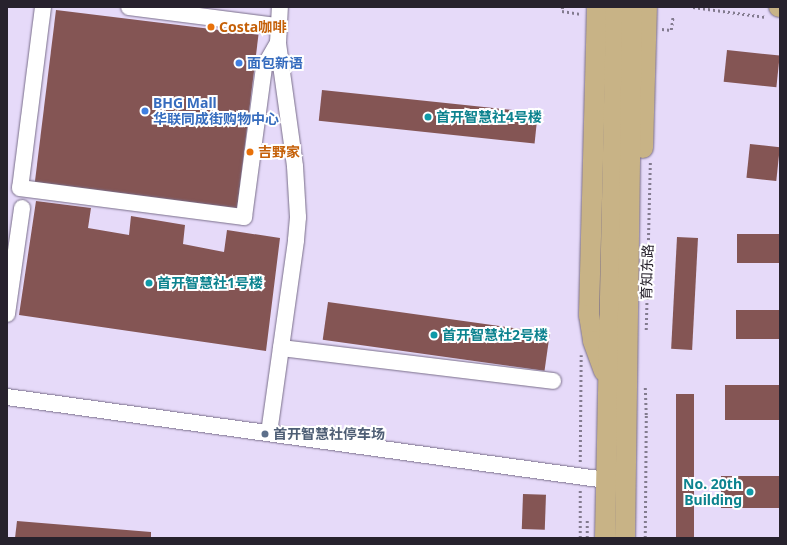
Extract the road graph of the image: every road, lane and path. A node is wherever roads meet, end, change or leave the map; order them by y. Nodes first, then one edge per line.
1 (42, 7) edge
2 (129, 7) edge
3 (280, 7) edge
4 (563, 7) edge
5 (616, 7) edge
6 (632, 7) edge
7 (647, 7) edge
8 (693, 7) edge
9 (591, 11) edge
10 (777, 11) edge
11 (673, 16) dead end
12 (278, 26) junction
13 (662, 29) dead end
14 (278, 42) junction
15 (651, 154) dead end
16 (22, 208) dead end
17 (7, 314) edge
18 (645, 336) dead end
19 (281, 348) junction
20 (553, 381) dead end
21 (645, 382) dead end
22 (617, 394) junction
23 (7, 397) edge
24 (269, 433) junction
25 (606, 480) junction
26 (587, 520) dead end
27 (587, 538) edge
28 (605, 538) edge
29 (625, 538) edge
30 (645, 538) edge

1 - 14 street
2 - 12 street
3 - 12 street
4 - 9 path
5 - 22 main road, 育知东路
6 - 22 main road, 育知东路
7 - 22 main road
8 - 10 path
9 - 22 main road
11 - 13 path
12 - 14 street
14 - 19 street
15 - 18 path, 育知东路
16 - 17 street
19 - 20 street
19 - 24 street
21 - 30 path
22 - 25 main road, 育知东路
22 - 29 main road, 育知东路
23 - 24 street
24 - 25 street
25 - 28 main road, 育知东路
26 - 27 path

